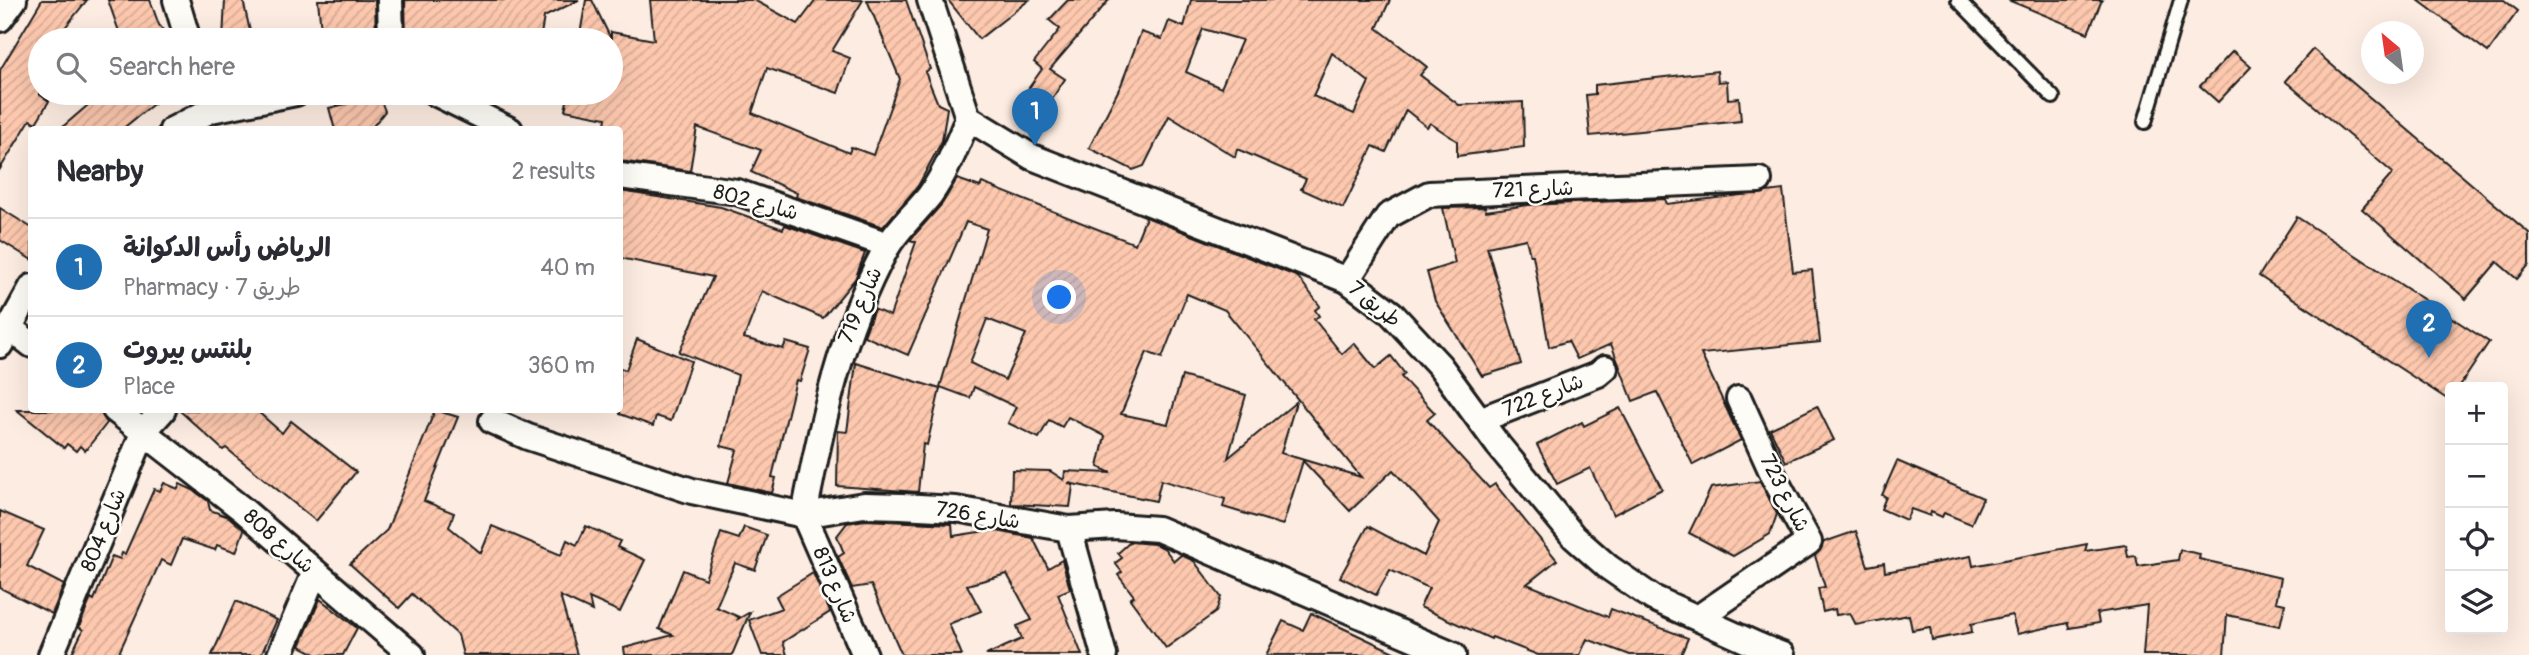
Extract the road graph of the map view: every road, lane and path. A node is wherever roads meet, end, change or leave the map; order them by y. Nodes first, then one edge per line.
1 (13, 0) edge
2 (176, 0) edge
3 (390, 0) edge
4 (930, 0) edge
5 (1958, 0) edge
6 (2181, 0) edge
7 (0, 19) edge
8 (184, 28) edge
9 (391, 28) edge
10 (2053, 97) dead end
11 (240, 105) edge
12 (459, 105) edge
13 (207, 112) edge
14 (968, 118) junction
15 (2145, 122) dead end
16 (180, 126) edge
17 (502, 126) edge
18 (623, 176) edge
19 (1759, 180) dead end
20 (888, 245) junction
21 (1347, 280) junction
22 (28, 295) edge
23 (5, 337) edge
24 (28, 344) edge
25 (1605, 368) dead end
26 (1739, 399) dead end
27 (119, 413) edge
28 (160, 413) edge
29 (1480, 420) junction
30 (492, 421) dead end
31 (144, 431) junction
32 (804, 514) junction
33 (1069, 529) junction
34 (314, 572) junction
35 (1699, 618) junction
36 (1760, 650) edge
37 (51, 655) edge
38 (280, 655) edge
39 (412, 655) edge
40 (865, 655) edge
41 (1104, 655) edge
42 (1453, 655) edge
43 (1782, 655) edge

1 - 7 street
2 - 8 street
3 - 9 street
4 - 14 street
5 - 10 lane
6 - 15 lane
11 - 13 street
12 - 17 street
13 - 16 street
14 - 20 street, شارع 719
14 - 21 street, 7 طريق
18 - 20 street, شارع 802
19 - 21 street, شارع 721
20 - 32 street, شارع 719
21 - 29 street, 7 طريق
22 - 23 street
23 - 24 street
25 - 29 street, شارع 722
26 - 35 street, شارع 723
27 - 31 street, شارع 808
28 - 31 street, شارع 804
29 - 35 street, 7 طريق
30 - 32 street, شارع 726
31 - 34 street, شارع 808
31 - 37 street, شارع 804
32 - 33 street, شارع 726
32 - 40 street, شارع 813
33 - 41 street
33 - 42 street, شارع 726
34 - 38 street
34 - 39 street, شارع 808
35 - 36 street, 7 طريق
36 - 43 street, 7 طريق

